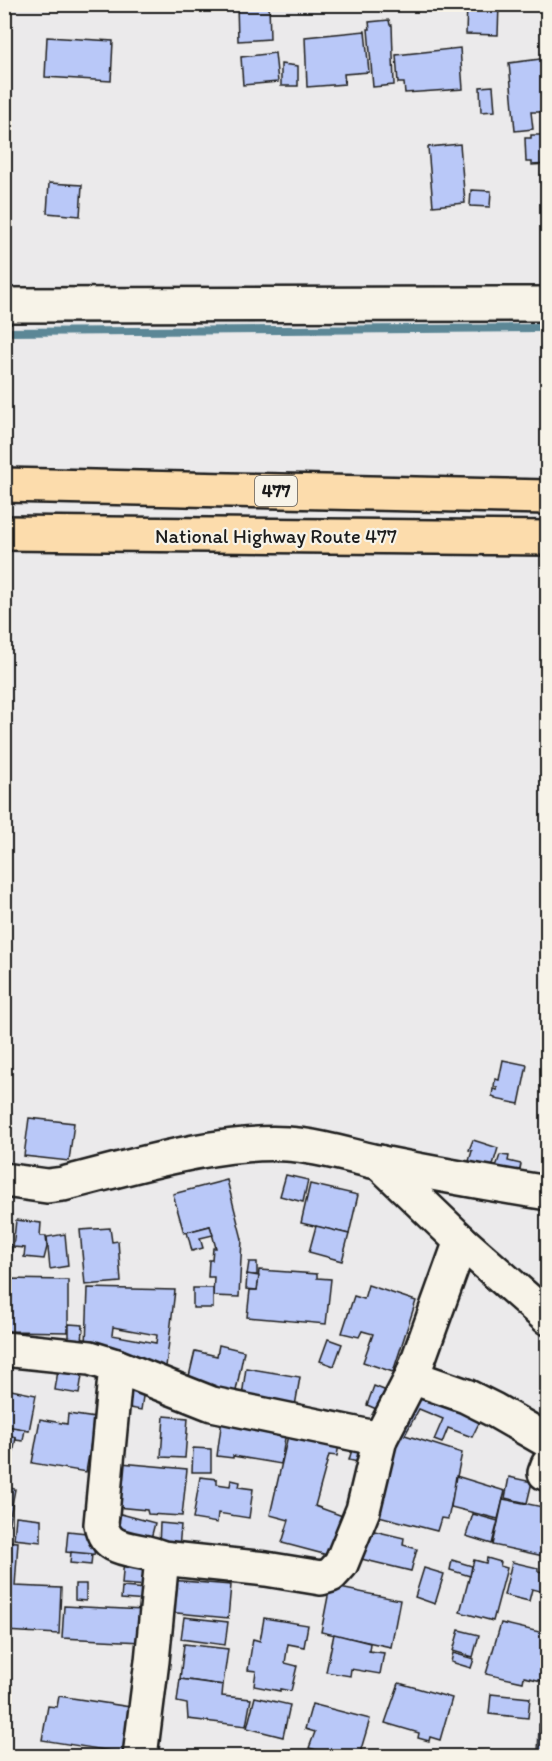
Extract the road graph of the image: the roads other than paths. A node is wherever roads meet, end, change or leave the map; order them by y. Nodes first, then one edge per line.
1 (548, 304) edge
2 (4, 305) edge
3 (4, 485) edge
4 (548, 496) edge
5 (4, 533) edge
6 (548, 538) edge
7 (379, 1162) junction
8 (4, 1180) edge
9 (548, 1193) edge
10 (461, 1240) junction
11 (548, 1318) edge
12 (4, 1348) edge
13 (116, 1366) junction
14 (412, 1377) junction
15 (380, 1439) junction
16 (547, 1460) edge
17 (162, 1558) junction
18 (140, 1756) edge

1 - 2 street
3 - 4 highway, 477
5 - 6 highway, National Highway Route 477
7 - 8 street
7 - 9 street
7 - 10 street
10 - 11 street
10 - 14 street
12 - 13 street
13 - 15 street
13 - 17 street
14 - 15 street
14 - 16 street
15 - 17 street
17 - 18 street

